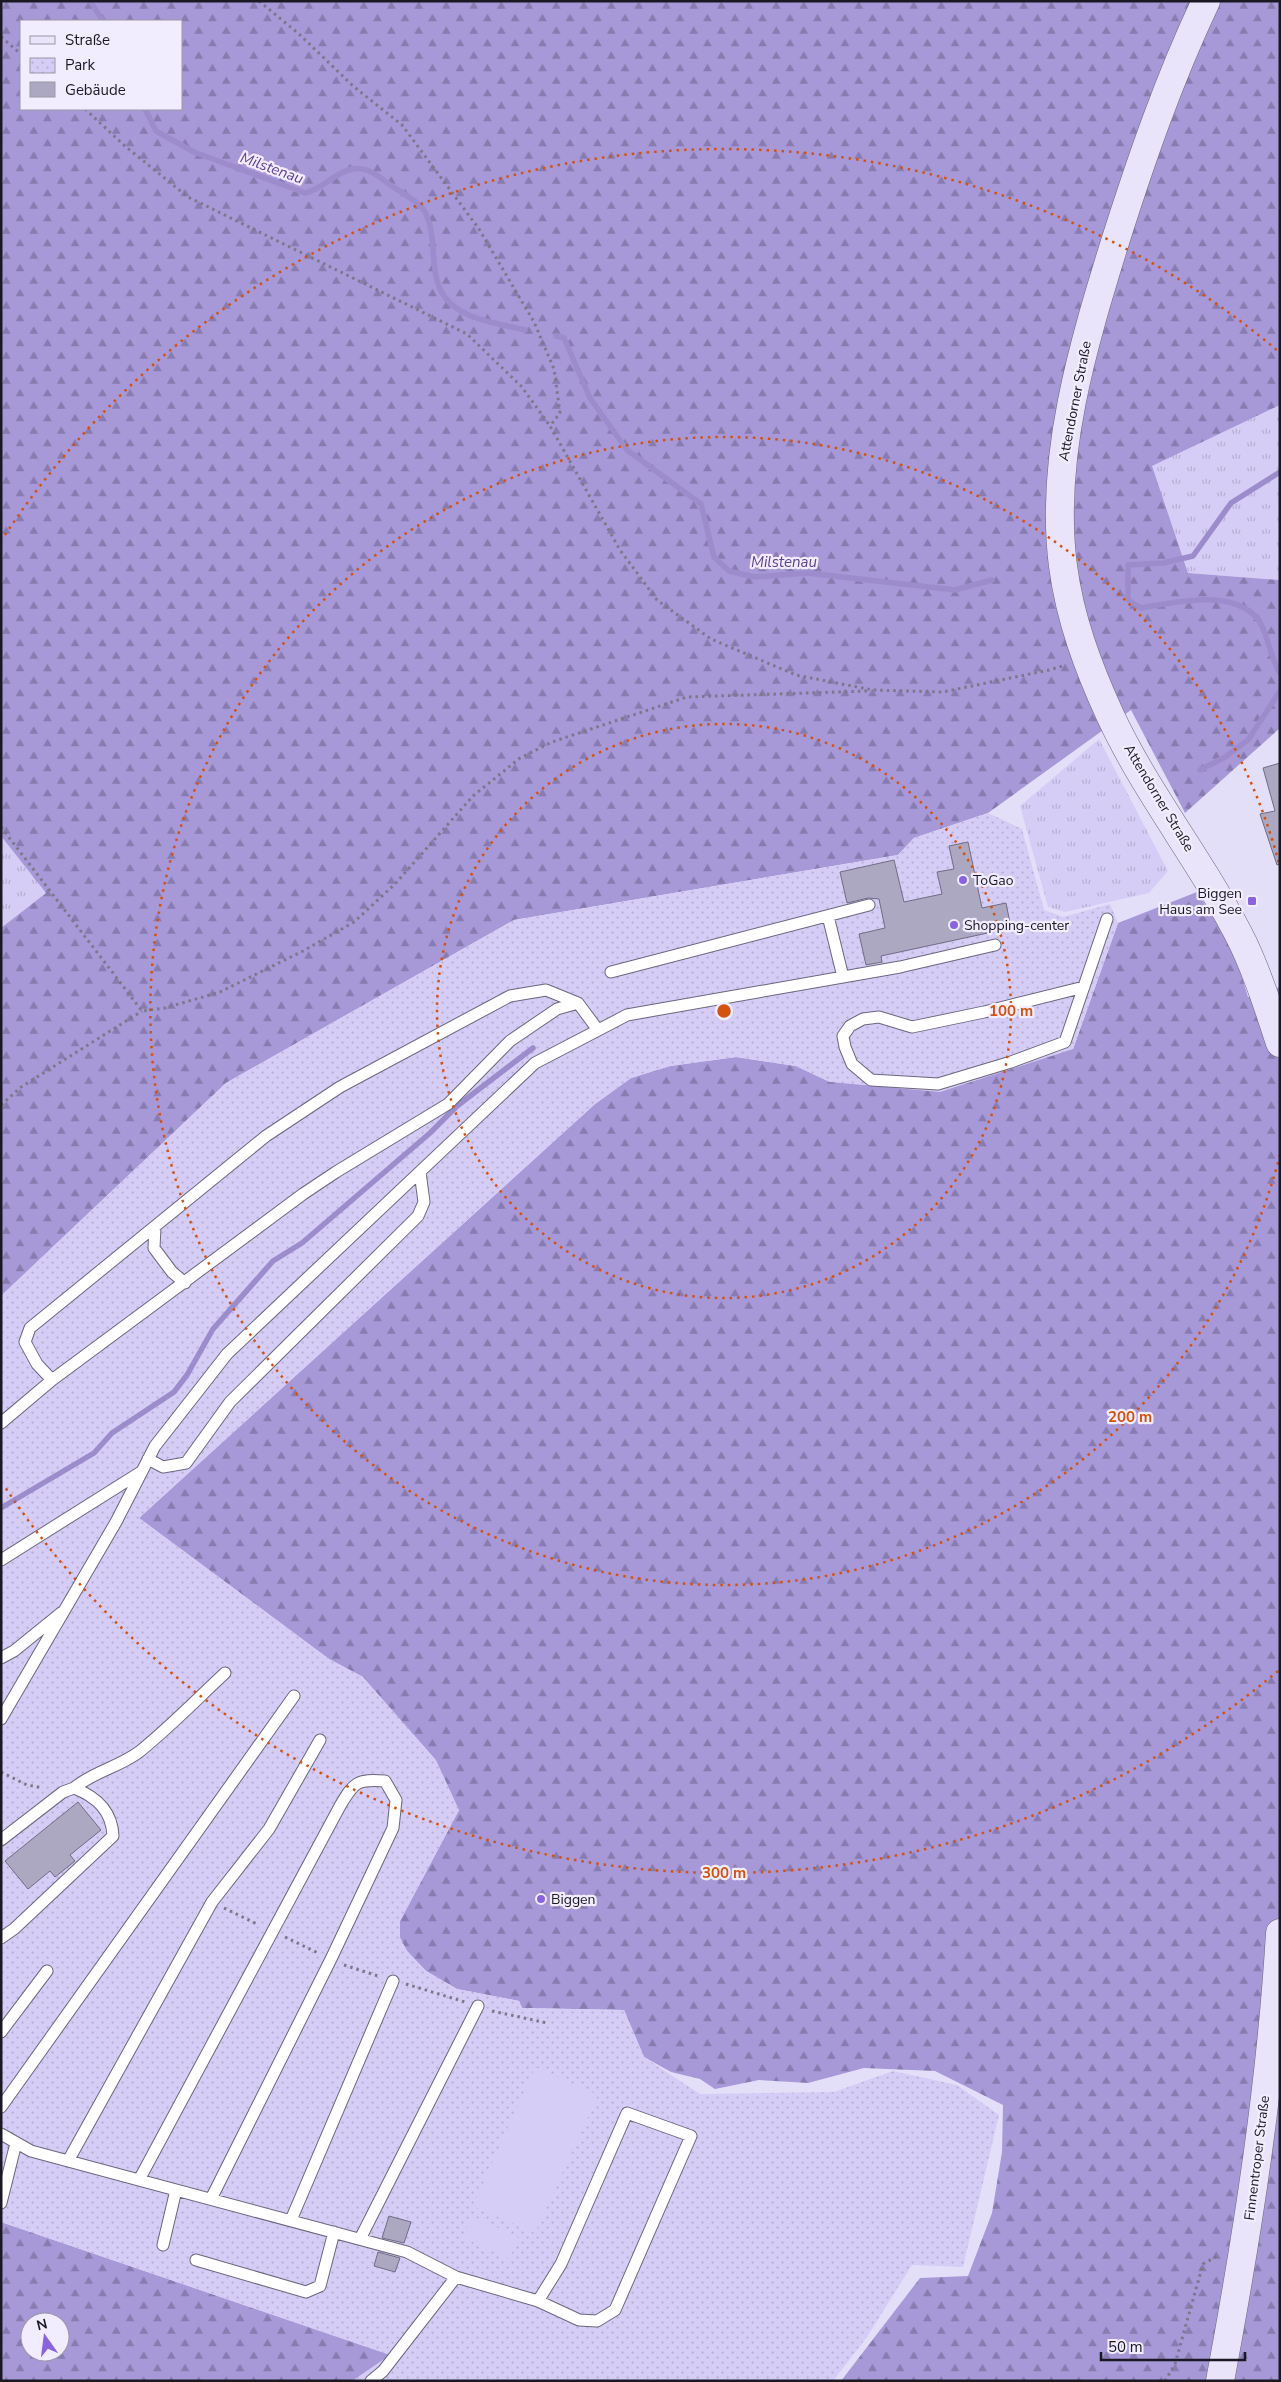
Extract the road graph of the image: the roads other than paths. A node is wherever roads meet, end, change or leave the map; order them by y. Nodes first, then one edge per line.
1 (1206, 1) edge
2 (869, 905) dead end
3 (828, 916) junction
4 (1107, 919) dead end
5 (995, 945) dead end
6 (611, 972) dead end
7 (843, 977) junction
8 (1084, 986) junction
9 (578, 1003) junction
10 (598, 1030) junction
11 (1280, 1043) edge
12 (420, 1172) junction
13 (154, 1227) junction
14 (185, 1283) junction
15 (52, 1380) junction
16 (1, 1423) edge
17 (148, 1459) junction
18 (141, 1472) junction
19 (1, 1560) edge
20 (66, 1609) junction
21 (1, 1658) edge
22 (225, 1673) dead end
23 (294, 1696) dead end
24 (2, 1717) edge
25 (320, 1740) dead end
26 (69, 1790) junction
27 (1, 1840) edge
28 (1280, 1933) edge
29 (1, 1938) edge
30 (48, 1970) dead end
31 (393, 1980) road end
32 (478, 2006) road end
33 (1, 2032) edge
34 (1, 2107) edge
35 (1, 2134) edge
36 (16, 2143) junction
37 (68, 2161) junction
38 (139, 2180) junction
39 (176, 2190) junction
40 (211, 2199) junction
41 (1, 2203) edge
42 (291, 2220) junction
43 (334, 2232) junction
44 (360, 2239) junction
45 (163, 2245) dead end
46 (196, 2260) dead end
47 (456, 2276) junction
48 (538, 2302) junction
49 (384, 2376) edge
50 (371, 2381) edge
51 (1220, 2381) edge

1 - 11 main road, Attendorner Straße
2 - 3 lane
3 - 6 lane
3 - 7 lane
4 - 8 lane
5 - 7 lane
7 - 10 lane
8 - 8 lane
9 - 10 lane
9 - 13 lane
9 - 14 lane
10 - 12 lane
12 - 17 lane
12 - 17 lane
13 - 14 lane
13 - 15 lane
14 - 15 lane
15 - 16 lane
17 - 18 lane
18 - 19 lane
18 - 20 lane
20 - 21 lane
20 - 24 lane
22 - 26 lane
23 - 34 lane
25 - 37 lane
26 - 27 lane
26 - 29 lane
28 - 51 main road, Finnentroper Straße
30 - 33 lane
31 - 42 lane
32 - 44 lane
35 - 36 lane
36 - 37 lane
36 - 41 lane
37 - 38 lane
38 - 39 lane
38 - 40 lane
39 - 40 lane
39 - 45 lane
40 - 42 lane
42 - 43 lane
43 - 44 lane
43 - 46 lane
44 - 47 lane
47 - 48 lane
47 - 49 lane
48 - 48 lane
49 - 50 lane

